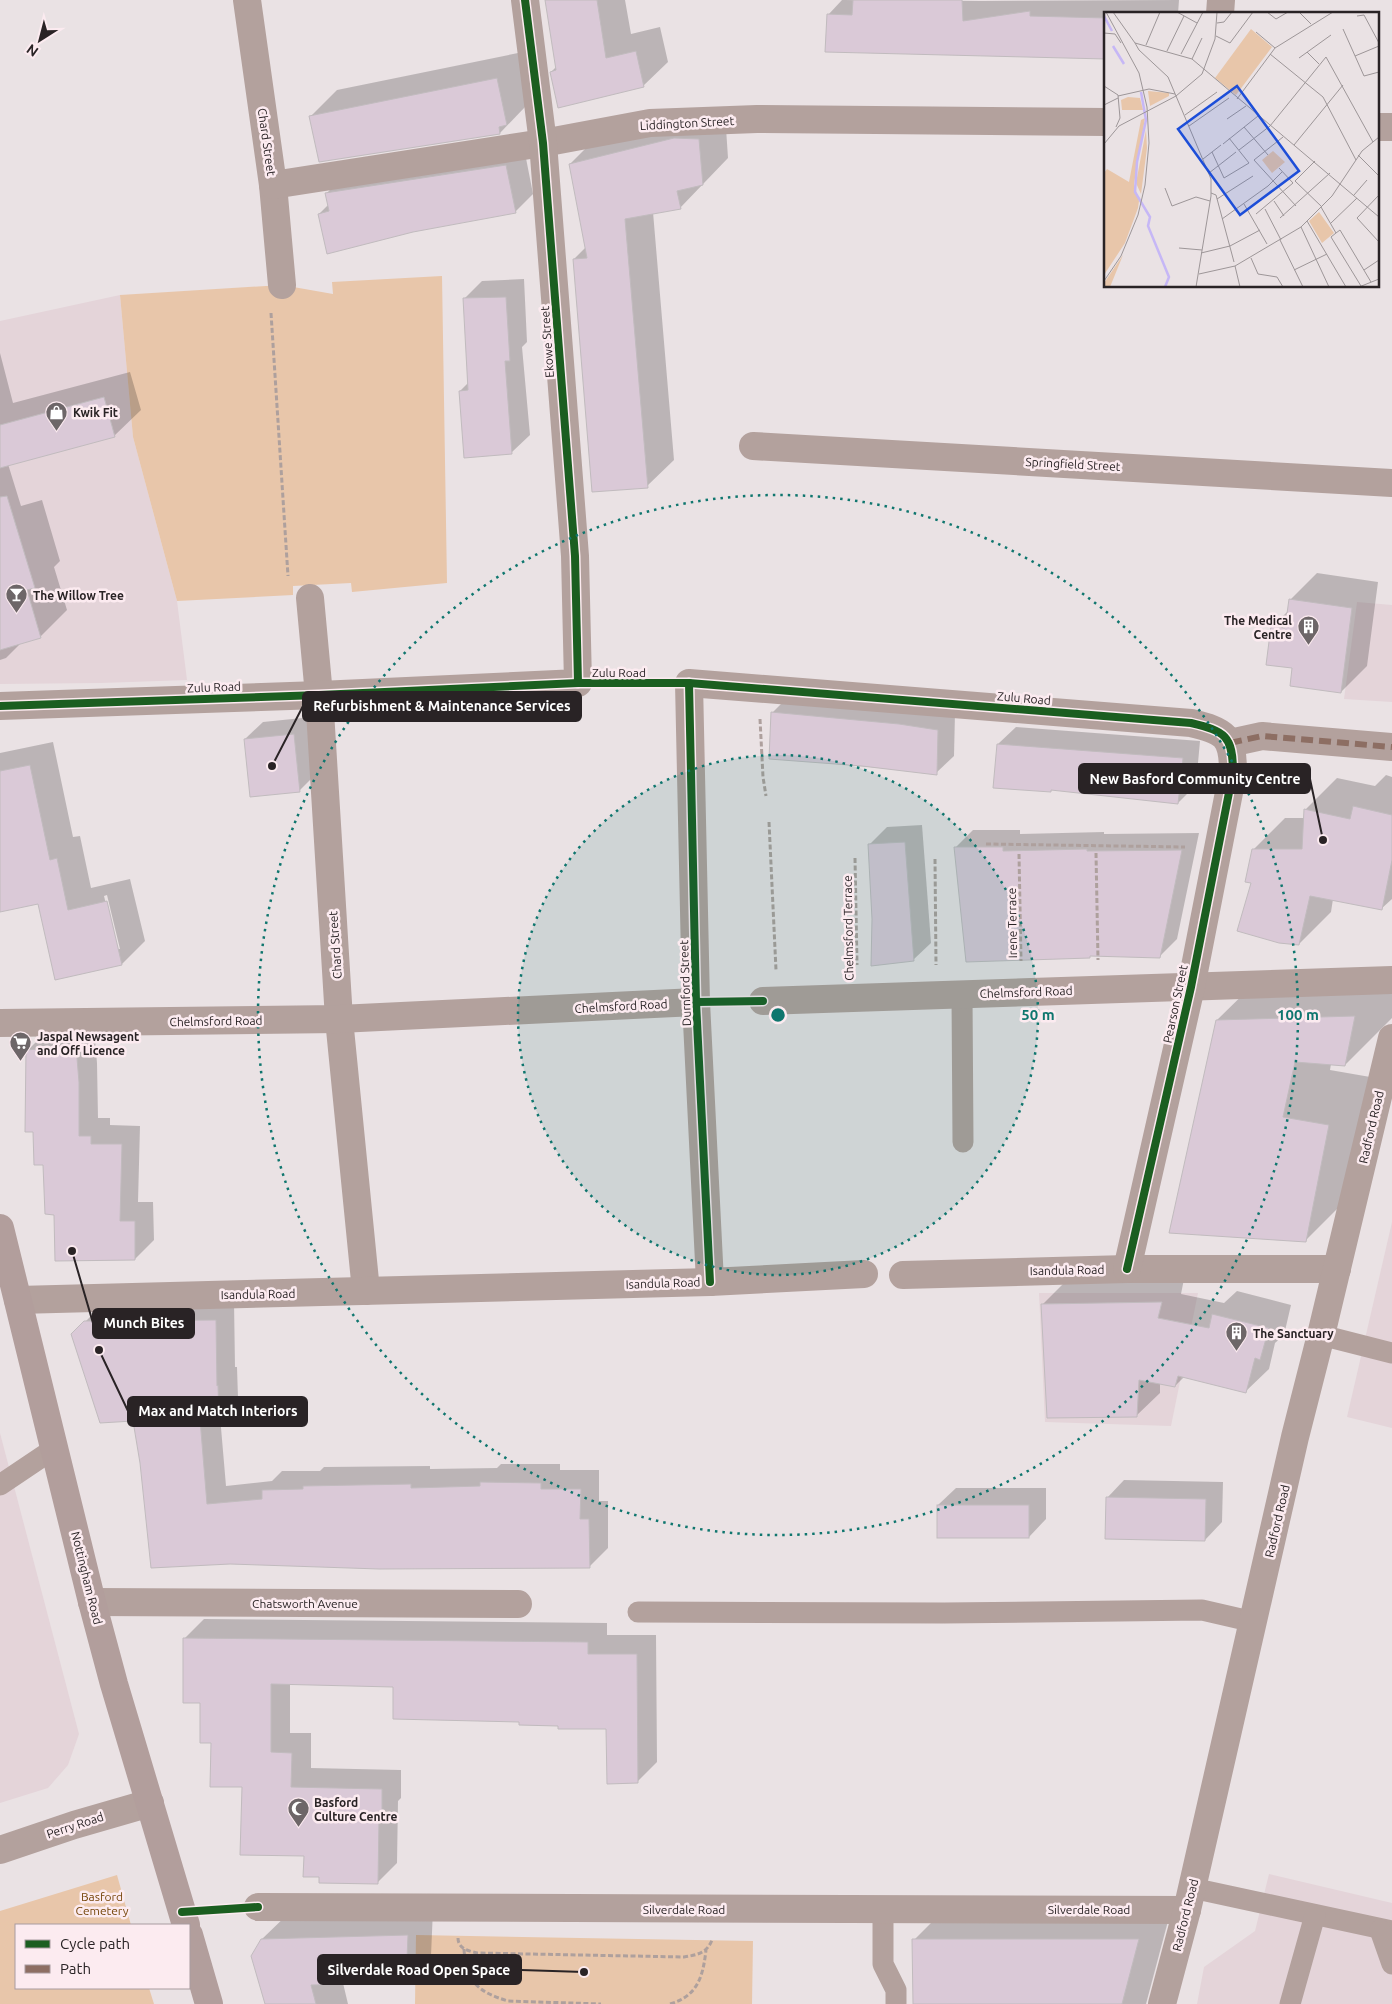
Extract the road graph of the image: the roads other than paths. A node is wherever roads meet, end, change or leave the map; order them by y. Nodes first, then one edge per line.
1 (247, 0) edge
2 (525, 0) edge
3 (1104, 122) edge
4 (543, 144) junction
5 (273, 185) junction
6 (282, 284) road end
7 (753, 446) dead end
8 (1392, 483) edge
9 (310, 598) road end
10 (578, 683) joint
11 (689, 683) joint
12 (319, 695) junction
13 (0, 706) edge
14 (1230, 743) junction
15 (1392, 747) edge
16 (1392, 980) edge
17 (1190, 987) junction
18 (949, 995) junction
19 (770, 1001) road end
20 (696, 1002) junction
21 (340, 1019) junction
22 (0, 1023) edge
23 (1392, 1038) edge
24 (963, 1142) dead end
25 (0, 1228) edge
26 (1126, 1269) junction
27 (1337, 1269) junction
28 (864, 1274) dead end
29 (903, 1275) dead end
30 (710, 1282) junction
31 (366, 1291) junction
32 (18, 1300) junction
33 (1322, 1336) junction
34 (1392, 1353) edge
35 (55, 1448) junction
36 (0, 1485) edge
37 (92, 1602) junction
38 (518, 1604) dead end
39 (638, 1612) dead end
40 (1254, 1622) junction
41 (150, 1803) junction
42 (0, 1850) edge
43 (1189, 1899) junction
44 (258, 1907) dead end
45 (883, 1909) junction
46 (1315, 1915) junction
47 (186, 1924) edge
48 (1386, 1930) edge
49 (190, 1938) edge
50 (1392, 1964) edge
51 (209, 2004) edge
52 (896, 2004) edge
53 (1162, 2004) edge
54 (1290, 2004) edge

1 - 5 street, Chard Street
2 - 4 street, Ekowe Street
3 - 4 street, Liddington Street
4 - 5 street, Liddington Street
4 - 10 street, Ekowe Street
5 - 6 street, Chard Street
7 - 8 street, Springfield Street
9 - 12 street, Chard Street
10 - 12 street, Zulu Road
11 - 14 street, Zulu Road
11 - 20 street, Durnford Street
12 - 13 street, Zulu Road
12 - 21 street, Chard Street
14 - 15 street
14 - 17 street, Pearson Street
16 - 17 street, Chelmsford Road
17 - 18 street, Chelmsford Road
17 - 26 street, Pearson Street
18 - 19 street, Chelmsford Road
18 - 24 lane
20 - 21 street, Chelmsford Road
20 - 30 street, Durnford Street
21 - 22 street, Chelmsford Road
21 - 31 street, Chard Street
23 - 27 street, Radford Road
25 - 32 main road, Nottingham Road
26 - 27 street, Isandula Road
26 - 29 street, Isandula Road
27 - 33 street, Radford Road
28 - 30 street, Isandula Road
30 - 31 street, Isandula Road
31 - 32 street, Isandula Road
32 - 35 main road, Nottingham Road
33 - 34 lane
33 - 40 street, Radford Road
35 - 36 lane
35 - 37 main road, Nottingham Road
37 - 38 street, Chatsworth Avenue
37 - 41 main road, Nottingham Road
39 - 40 lane
40 - 43 street, Radford Road
41 - 42 street, Perry Road
41 - 47 main road, Nottingham Road
43 - 45 street, Silverdale Road
43 - 46 lane
43 - 53 street, Radford Road
44 - 45 street, Silverdale Road
45 - 52 lane
46 - 48 lane
46 - 54 lane
48 - 50 lane
49 - 51 main road

